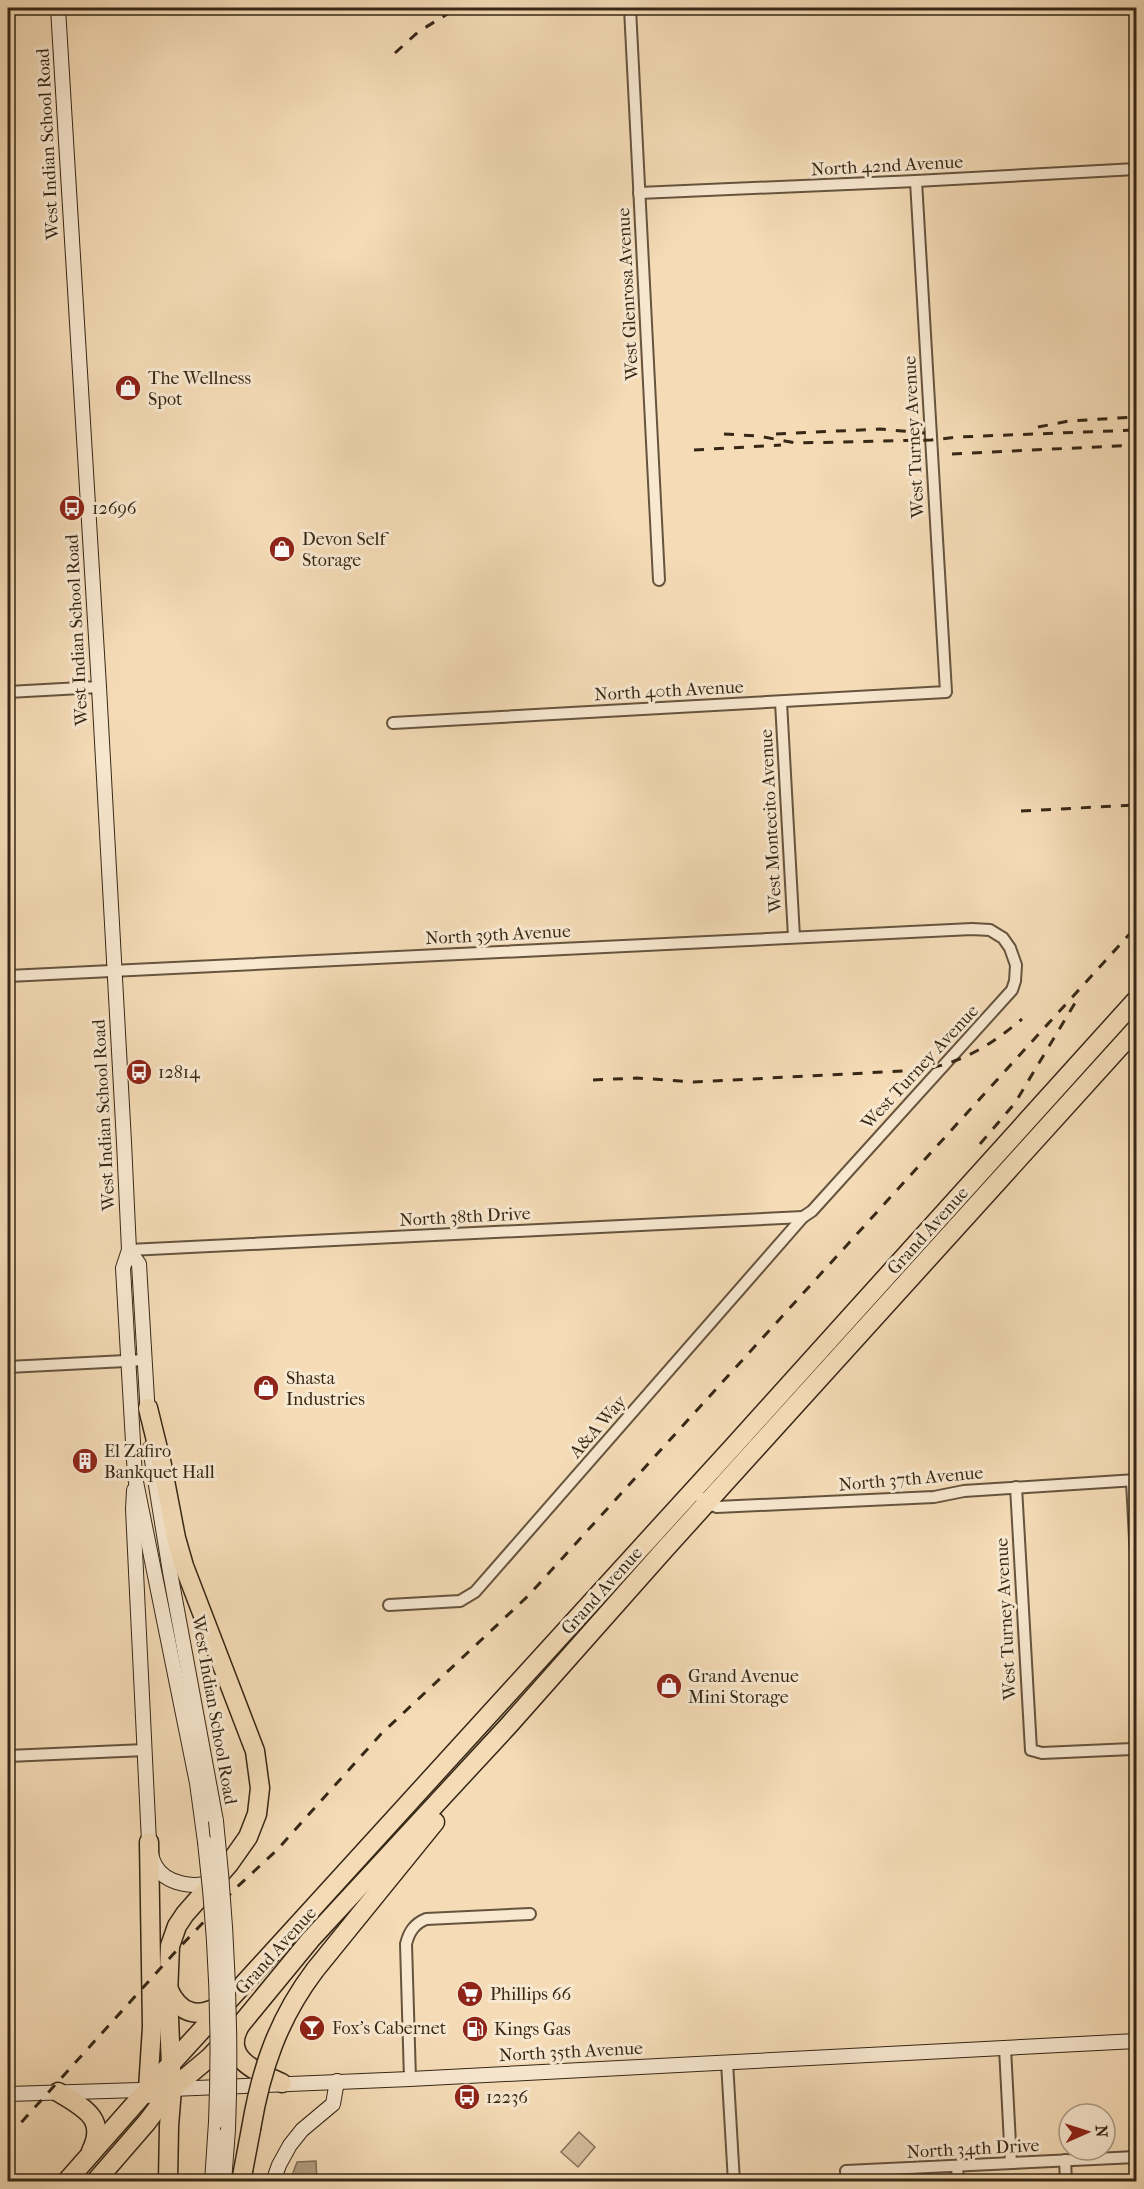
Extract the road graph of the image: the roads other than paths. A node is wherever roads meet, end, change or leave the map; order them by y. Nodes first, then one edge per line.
1 (58, 8) edge
2 (630, 8) edge
3 (1137, 169) edge
4 (916, 181) junction
5 (639, 193) junction
6 (659, 580) dead end
7 (99, 687) junction
8 (8, 692) edge
9 (946, 692) joint
10 (781, 702) junction
11 (393, 723) dead end
12 (990, 930) joint
13 (794, 938) junction
14 (115, 971) junction
15 (8, 976) edge
16 (1137, 1000) edge
17 (1137, 1029) edge
18 (957, 1198) junction
19 (971, 1212) junction
20 (803, 1217) junction
21 (129, 1250) junction
22 (145, 1360) junction
23 (128, 1361) junction
24 (8, 1367) edge
25 (148, 1408) junction
26 (135, 1477) junction
27 (1134, 1481) edge
28 (1016, 1487) junction
29 (693, 1491) junction
30 (708, 1504) junction
31 (1137, 1558) edge
32 (389, 1605) dead end
33 (502, 1701) junction
34 (509, 1725) junction
35 (1137, 1746) edge
36 (145, 1750) junction
37 (8, 1756) edge
38 (466, 1772) junction
39 (149, 1842) junction
40 (218, 1877) junction
41 (320, 1902) junction
42 (530, 1914) dead end
43 (334, 1916) junction
44 (168, 1987) junction
45 (236, 1995) junction
46 (242, 2023) junction
47 (1137, 2041) edge
48 (1005, 2048) junction
49 (727, 2062) junction
50 (171, 2066) junction
51 (410, 2079) junction
52 (337, 2081) junction
53 (282, 2083) junction
54 (172, 2089) junction
55 (148, 2090) junction
56 (58, 2092) junction
57 (8, 2094) edge
58 (158, 2108) junction
59 (169, 2126) junction
60 (123, 2149) junction
61 (168, 2154) junction
62 (1137, 2157) edge
63 (1117, 2158) edge
64 (1057, 2160) edge
65 (1065, 2162) edge
66 (83, 2163) junction
67 (1011, 2163) junction
68 (957, 2166) junction
69 (846, 2176) edge
70 (66, 2181) edge
71 (95, 2181) edge
72 (168, 2181) edge
73 (212, 2181) edge
74 (224, 2181) edge
75 (241, 2181) edge
76 (273, 2181) edge
77 (734, 2181) edge
78 (958, 2181) edge
79 (1066, 2181) edge

1 - 7 main road, West Indian School Road
2 - 5 street, West Glenrosa Avenue
3 - 4 street, North 42nd Avenue
4 - 5 street, North 42nd Avenue
4 - 9 street, West Turney Avenue
5 - 6 street, West Glenrosa Avenue
7 - 8 street
7 - 14 main road, West Indian School Road
9 - 10 street, North 40th Avenue
10 - 11 street, North 40th Avenue
10 - 13 street, West Montecito Avenue
12 - 13 street, North 39th Avenue
12 - 20 street, West Turney Avenue
13 - 14 street, North 39th Avenue
14 - 15 street, North 39th Avenue
14 - 21 main road, West Indian School Road
16 - 18 highway, Grand Avenue
17 - 19 highway, Grand Avenue
18 - 19 highway
18 - 29 highway, Grand Avenue
19 - 30 highway, Grand Avenue
20 - 21 street, North 38th Drive
20 - 32 street, A&A Way
21 - 22 main road, West Indian School Road
21 - 23 main road, West Indian School Road
22 - 23 street
22 - 25 main road, West Indian School Road
23 - 24 street
23 - 26 main road, West Indian School Road
25 - 40 highway
25 - 74 main road, West Indian School Road, bridge
26 - 36 main road
26 - 73 main road, West Indian School Road, bridge
27 - 28 street, North 37th Avenue
27 - 31 street
28 - 30 street, North 37th Avenue
28 - 35 street, West Turney Avenue
29 - 30 street
29 - 33 highway, Grand Avenue
30 - 34 highway, Grand Avenue
33 - 34 highway
33 - 41 highway, Grand Avenue
34 - 38 highway, Grand Avenue
36 - 37 street
36 - 39 main road
38 - 43 highway, Grand Avenue
38 - 75 highway, bridge
39 - 40 main road
39 - 55 highway
40 - 44 highway
41 - 43 highway
41 - 45 highway, Grand Avenue
42 - 51 street
43 - 46 highway, Grand Avenue
44 - 45 highway
44 - 50 highway
45 - 50 highway, Grand Avenue
46 - 53 highway
46 - 54 highway, Grand Avenue
47 - 48 main road, North 35th Avenue
48 - 49 main road, North 35th Avenue
48 - 67 street
49 - 51 main road, North 35th Avenue
49 - 77 street
50 - 54 highway
50 - 55 highway, Grand Avenue
51 - 52 main road, North 35th Avenue
52 - 53 main road, North 35th Avenue
52 - 76 main road
53 - 54 main road, North 35th Avenue
54 - 55 main road, North 35th Avenue
54 - 58 highway, Grand Avenue
54 - 59 highway
55 - 56 main road, North 35th Avenue
55 - 58 highway
55 - 66 highway, Grand Avenue
56 - 57 main road, North 35th Avenue
56 - 66 highway
58 - 59 highway
58 - 60 highway, Grand Avenue
59 - 61 highway
60 - 61 highway
60 - 71 highway, Grand Avenue
61 - 72 highway
62 - 63 street, North 34th Drive
64 - 67 street, North 34th Drive
65 - 79 street
66 - 70 highway, Grand Avenue
67 - 68 street, North 34th Drive
68 - 69 street, North 34th Drive
68 - 78 street

